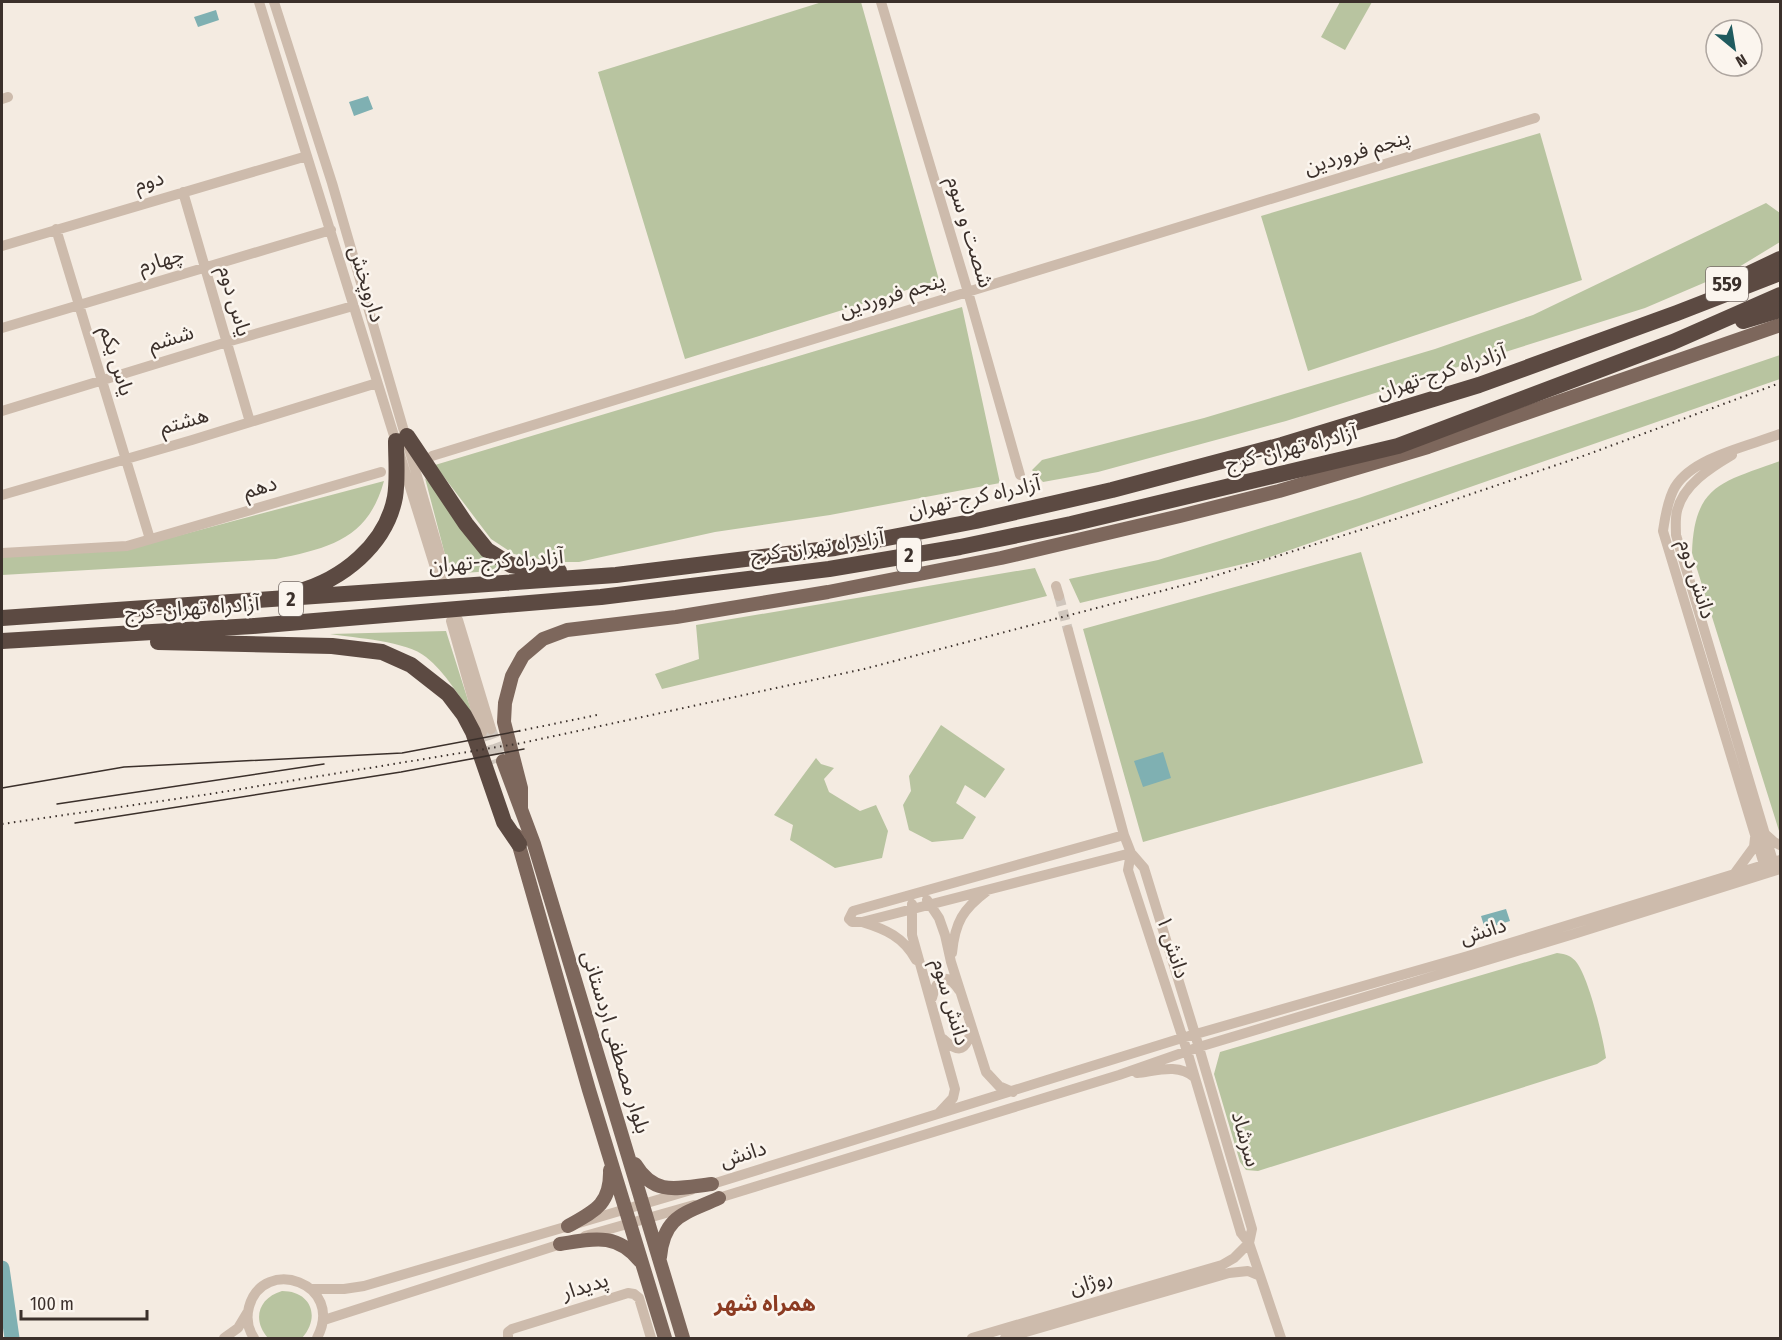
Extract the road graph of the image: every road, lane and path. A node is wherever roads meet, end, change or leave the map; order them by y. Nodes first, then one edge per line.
1 (259, 2) edge
2 (274, 2) edge
3 (881, 2) edge
4 (296, 74) junction
5 (283, 78) junction
6 (1535, 118) dead end
7 (307, 156) junction
8 (332, 183) junction
9 (317, 184) junction
10 (183, 192) junction
11 (56, 229) junction
12 (331, 230) junction
13 (2, 246) edge
14 (1780, 259) edge
15 (205, 267) junction
16 (1780, 273) edge
17 (968, 292) junction
18 (1780, 295) edge
19 (80, 304) junction
20 (353, 306) junction
21 (1780, 310) edge
22 (1677, 313) junction
23 (1780, 325) edge
24 (2, 327) edge
25 (227, 342) junction
26 (1673, 342) junction
27 (102, 380) junction
28 (378, 383) junction
29 (2, 411) edge
30 (250, 422) junction
31 (1780, 434) edge
32 (401, 438) junction
33 (432, 456) dead end
34 (126, 458) junction
35 (381, 472) dead end
36 (1020, 475) dead end
37 (2, 482) edge
38 (3, 494) edge
39 (150, 539) junction
40 (2, 553) edge
41 (616, 575) junction
42 (442, 577) dead end
43 (253, 602) junction
44 (2, 618) edge
45 (455, 620) dead end
46 (1068, 630) tunnel mouth
47 (93, 637) junction
48 (2, 641) edge
49 (487, 730) tunnel mouth
50 (521, 809) junction
51 (1759, 832) junction
52 (1124, 835) junction
53 (519, 844) junction
54 (1780, 845) edge
55 (1131, 853) junction
56 (1773, 866) edge
57 (1735, 873) junction
58 (992, 888) junction
59 (917, 893) junction
60 (930, 904) junction
61 (913, 909) junction
62 (862, 922) junction
63 (951, 962) junction
64 (922, 970) junction
65 (961, 993) junction
66 (931, 1000) junction
67 (972, 1030) junction
68 (1195, 1034) junction
69 (942, 1038) junction
70 (1182, 1038) junction
71 (1198, 1047) junction
72 (1186, 1052) junction
73 (1119, 1076) junction
74 (1194, 1077) junction
75 (1013, 1092) junction
76 (939, 1113) junction
77 (626, 1148) junction
78 (609, 1156) junction
79 (712, 1184) junction
80 (719, 1198) junction
81 (644, 1212) junction
82 (627, 1217) junction
83 (568, 1226) junction
84 (1249, 1243) junction
85 (560, 1244) junction
86 (660, 1262) junction
87 (642, 1263) junction
88 (1226, 1269) junction
89 (1260, 1276) junction
90 (667, 1287) junction
91 (312, 1289) junction
92 (651, 1293) junction
93 (248, 1313) junction
94 (324, 1320) junction
95 (224, 1338) edge
96 (254, 1338) edge
97 (317, 1338) edge
98 (507, 1338) edge
99 (651, 1338) edge
100 (665, 1338) edge
101 (683, 1338) edge
102 (977, 1338) edge
103 (1005, 1338) edge
104 (1281, 1338) edge

1 - 5 street, داروپخش
2 - 4 street, داروپخش
3 - 17 street, شصت و سوم
4 - 5 street
4 - 8 street, داروپخش
5 - 7 street, داروپخش
6 - 17 street, پنجم فروردین
7 - 9 street, داروپخش
7 - 10 street, دوم
8 - 9 street
8 - 32 street, داروپخش
9 - 12 street, داروپخش
10 - 11 street, دوم
10 - 15 street, یاس دوم
11 - 13 street, دوم
11 - 19 street, یاس یکم
12 - 15 street, چهارم
12 - 20 street, داروپخش
14 - 22 highway, 559
15 - 19 street, چهارم
15 - 25 street, یاس دوم
16 - 22 highway, آزادراه کرج-تهران / 2
17 - 33 street, پنجم فروردین
17 - 36 street, شصت و سوم
18 - 26 highway, آزادراه تهران-کرج / 2
19 - 24 street, چهارم
19 - 27 street, یاس یکم
20 - 25 street, ششم
20 - 28 street, داروپخش
21 - 26 highway
22 - 41 highway, آزادراه کرج-تهران / 2
23 - 50 main road
25 - 27 street, ششم
25 - 30 street, یاس دوم
26 - 47 highway, آزادراه تهران-کرج / 2
27 - 29 street, ششم
27 - 34 street, یاس یکم
28 - 30 street, هشتم
28 - 32 street, داروپخش
30 - 34 street, هشتم
31 - 51 street, دانش دوم
32 - 41 highway
32 - 42 street, داروپخش
32 - 43 highway
34 - 38 street, هشتم
34 - 39 street, یاس یکم
35 - 39 street, دهم
37 - 38 street
39 - 40 street, دهم
41 - 43 highway, آزادراه کرج-تهران / 2
43 - 44 highway, آزادراه کرج-تهران / 2
45 - 49 street
46 - 52 street, دانش ۱
47 - 48 highway, آزادراه تهران-کرج / 2
47 - 53 highway
50 - 53 main road, بلوار مصطفی اردستانی
50 - 77 main road, بلوار مصطفی اردستانی
51 - 54 street
51 - 56 street, دانش دوم
51 - 57 street
52 - 55 street, دانش ۱
52 - 59 street
53 - 78 main road, بلوار مصطفی اردستانی
55 - 58 street
55 - 68 street, دانش ۱
55 - 70 street, دانش ۱
56 - 57 street, دانش
56 - 71 street, دانش
57 - 68 street, دانش
58 - 60 street
58 - 63 street
59 - 60 street, دانش سوم
59 - 61 street, دانش سوم
59 - 62 street
60 - 61 street
60 - 63 street, دانش سوم
61 - 62 street
61 - 64 street, دانش سوم
62 - 64 street
63 - 65 street, دانش سوم
64 - 66 street, دانش سوم
65 - 66 street
65 - 67 street, دانش سوم
66 - 69 street, دانش سوم
67 - 69 street
67 - 75 street, دانش سوم
68 - 70 street, دانش
68 - 71 street, دانش ۱
69 - 76 street, دانش سوم
70 - 72 street, دانش ۱
70 - 75 street, دانش
71 - 72 street, دانش
71 - 84 street, سرشاد
72 - 73 street, دانش
72 - 74 street, سرشاد
73 - 74 street
73 - 80 street, دانش
74 - 84 street, سرشاد
75 - 76 street, دانش
76 - 79 street, دانش
77 - 79 main road
77 - 81 main road, بلوار مصطفی اردستانی
78 - 82 main road, بلوار مصطفی اردستانی
78 - 83 main road
79 - 81 street, دانش
80 - 81 street, دانش
80 - 86 main road
81 - 82 street, دانش
81 - 86 main road, بلوار مصطفی اردستانی
82 - 83 street, دانش
82 - 85 street, دانش
82 - 87 main road, بلوار مصطفی اردستانی
83 - 91 street, دانش
84 - 88 street
84 - 89 street, سرشاد
85 - 87 main road
85 - 94 street, دانش
86 - 90 main road, بلوار مصطفی اردستانی
87 - 92 main road, بلوار مصطفی اردستانی
88 - 89 street
88 - 102 street, روژان
88 - 103 street, روژان
89 - 104 street, سرشاد
90 - 92 main road
90 - 101 main road, بلوار مصطفی اردستانی
91 - 93 street, دانش
91 - 94 street
92 - 100 main road, بلوار مصطفی اردستانی
93 - 95 street, دانش
93 - 96 street
94 - 97 street
98 - 99 street, پدیدار

